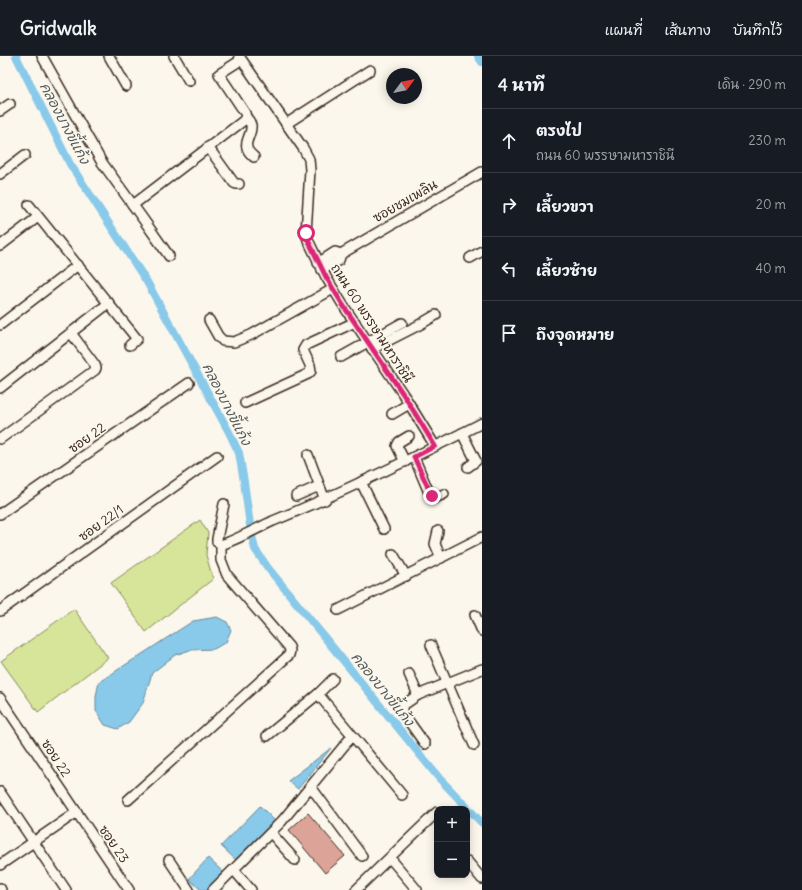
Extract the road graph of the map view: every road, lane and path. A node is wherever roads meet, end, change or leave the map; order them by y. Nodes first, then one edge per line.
1 (42, 56) edge
2 (109, 56) edge
3 (174, 56) edge
4 (240, 58) edge
5 (370, 70) dead end
6 (189, 81) dead end
7 (126, 86) dead end
8 (10, 104) dead end
9 (0, 111) edge
10 (246, 117) junction
11 (286, 124) junction
12 (208, 147) junction
13 (25, 155) dead end
14 (254, 156) dead end
15 (482, 172) edge
16 (0, 174) edge
17 (239, 184) dead end
18 (29, 205) dead end
19 (133, 205) junction
20 (38, 217) junction
21 (0, 246) edge
22 (482, 251) edge
23 (169, 256) dead end
24 (470, 258) dead end
25 (78, 265) junction
26 (320, 267) junction
27 (333, 289) junction
28 (109, 304) junction
29 (436, 315) dead end
30 (209, 320) dead end
31 (354, 322) junction
32 (402, 323) dead end
33 (0, 325) edge
34 (71, 333) junction
35 (130, 345) dead end
36 (370, 345) junction
37 (341, 357) dead end
38 (189, 383) dead end
39 (0, 388) edge
40 (246, 403) dead end
41 (409, 404) junction
42 (392, 414) dead end
43 (482, 423) edge
44 (462, 433) junction
45 (409, 436) dead end
46 (0, 439) edge
47 (435, 446) junction
48 (308, 454) dead end
49 (217, 456) dead end
50 (414, 457) junction
51 (405, 462) junction
52 (468, 467) dead end
53 (362, 482) junction
54 (319, 486) junction
55 (444, 494) dead end
56 (296, 496) dead end
57 (325, 500) junction
58 (224, 504) dead end
59 (0, 514) edge
60 (384, 529) dead end
61 (438, 531) dead end
62 (482, 537) edge
63 (221, 545) junction
64 (393, 554) dead end
65 (441, 558) junction
66 (406, 576) junction
67 (338, 610) dead end
68 (0, 611) edge
69 (476, 615) dead end
70 (482, 631) edge
71 (431, 645) dead end
72 (482, 669) edge
73 (409, 674) dead end
74 (333, 679) dead end
75 (447, 683) junction
76 (318, 694) junction
77 (418, 695) junction
78 (0, 698) edge
79 (267, 736) dead end
80 (352, 736) junction
81 (425, 744) dead end
82 (474, 745) dead end
83 (311, 787) junction
84 (0, 792) edge
85 (402, 795) dead end
86 (128, 800) dead end
87 (77, 812) junction
88 (434, 818) edge
89 (271, 833) junction
90 (34, 842) junction
91 (362, 856) dead end
92 (390, 858) junction
93 (169, 860) dead end
94 (295, 860) dead end
95 (0, 865) edge
96 (470, 865) edge
97 (234, 870) junction
98 (482, 879) edge
99 (66, 890) edge
100 (129, 890) edge
101 (189, 890) edge
102 (213, 890) edge
103 (251, 890) edge
104 (356, 890) edge
105 (417, 890) edge

1 - 19 street
2 - 7 street
3 - 6 street
4 - 10 street
4 - 11 street, ถนน 60 พรรษามหาราชินี
5 - 11 street
8 - 9 street
10 - 12 street
10 - 14 street
11 - 26 street, ถนน 60 พรรษามหาราชินี
12 - 17 street
12 - 19 street
13 - 16 street
15 - 26 street, ซอยชมเพลิน
18 - 20 street
19 - 23 street
20 - 21 street
20 - 25 street
22 - 24 street
25 - 28 street
25 - 33 street
26 - 27 street, ถนน 60 พรรษามหาราชินี
27 - 30 street
27 - 31 street, ถนน 60 พรรษามหาราชินี
28 - 34 street
28 - 35 street
29 - 36 street
31 - 36 street, ถนน 60 พรรษามหาราชินี
31 - 40 street
32 - 36 street
34 - 39 street
34 - 46 street
36 - 37 street
36 - 41 street, ถนน 60 พรรษามหาราชินี
38 - 59 street, ซอย 22
41 - 42 street
41 - 47 street, ถนน 60 พรรษามหาราชินี
43 - 44 street
44 - 47 street
44 - 52 street
45 - 51 street
47 - 50 street
48 - 54 street
49 - 68 street, ซอย 22/1
50 - 51 street
50 - 55 street
51 - 53 street
53 - 57 street
53 - 60 street
54 - 56 street
54 - 57 street
57 - 63 street
58 - 63 street
61 - 65 street
62 - 65 street
63 - 86 street
64 - 66 street
65 - 66 street
66 - 67 street
69 - 70 street
71 - 75 street
72 - 75 street
73 - 77 street
74 - 76 street
75 - 77 street
75 - 82 street
76 - 79 street
76 - 80 street
77 - 81 street
78 - 87 street, ซอย 22
80 - 83 street
80 - 85 street
83 - 89 street
83 - 91 street
84 - 90 street
87 - 90 street
87 - 100 street, ซอย 23
88 - 92 street
89 - 94 street
89 - 97 street
90 - 95 street
90 - 99 street
92 - 104 street
92 - 105 street
93 - 101 street
96 - 98 street
97 - 102 street
97 - 103 street

